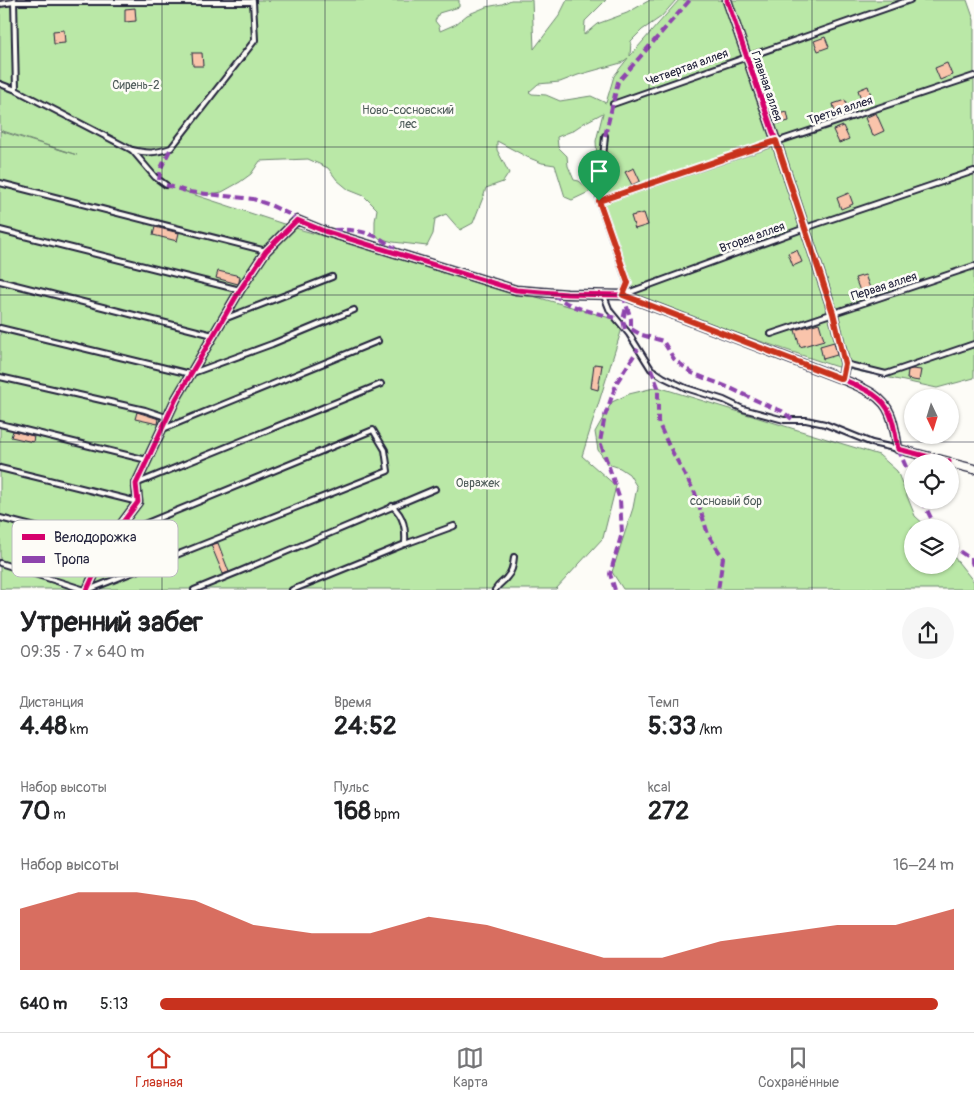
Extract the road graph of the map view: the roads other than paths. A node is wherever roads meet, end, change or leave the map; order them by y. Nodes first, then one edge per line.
1 (727, 0) edge
2 (910, 0) edge
3 (14, 1) edge
4 (253, 1) edge
5 (0, 4) edge
6 (746, 56) junction
7 (974, 76) edge
8 (0, 84) edge
9 (16, 90) junction
10 (613, 104) dead end
11 (605, 136) dead end
12 (776, 141) junction
13 (132, 150) junction
14 (974, 171) edge
15 (0, 183) edge
16 (166, 185) dead end
17 (599, 201) junction
18 (805, 228) junction
19 (0, 230) edge
20 (266, 250) junction
21 (974, 266) edge
22 (332, 277) dead end
23 (0, 281) edge
24 (240, 290) junction
25 (603, 294) junction
26 (623, 295) junction
27 (354, 310) dead end
28 (833, 313) junction
29 (222, 320) junction
30 (0, 328) edge
31 (771, 334) dead end
32 (213, 335) junction
33 (378, 341) dead end
34 (974, 344) edge
35 (845, 364) junction
36 (190, 374) junction
37 (0, 376) edge
38 (842, 379) junction
39 (381, 384) dead end
40 (166, 418) junction
41 (0, 424) edge
42 (161, 430) junction
43 (898, 449) junction
44 (917, 454) edge
45 (147, 460) junction
46 (959, 465) edge
47 (0, 468) edge
48 (974, 469) edge
49 (136, 484) junction
50 (435, 488) dead end
51 (138, 502) junction
52 (392, 506) junction
53 (125, 520) edge
54 (161, 520) edge
55 (454, 526) dead end
56 (405, 544) junction
57 (178, 554) edge
58 (514, 557) dead end
59 (0, 563) edge
60 (12, 567) edge
61 (45, 577) edge
62 (93, 577) edge
63 (120, 577) edge
64 (87, 590) edge
65 (194, 590) edge
66 (292, 590) edge
67 (496, 590) edge

1 - 6 street, Главная аллея
2 - 6 lane, Четвертая аллея
3 - 4 lane
3 - 5 lane
3 - 9 lane
4 - 13 lane
6 - 10 lane, Четвертая аллея
6 - 12 street, Главная аллея
7 - 12 lane, Третья аллея
8 - 9 lane
9 - 13 lane
11 - 17 lane
12 - 17 lane, Третья аллея
12 - 18 street, Главная аллея
13 - 16 lane
14 - 18 lane, Вторая аллея
15 - 20 lane
17 - 26 lane
18 - 26 lane, Вторая аллея
18 - 28 street, Главная аллея
19 - 24 lane
20 - 24 street
20 - 25 street
21 - 28 lane, Первая аллея
22 - 29 lane
23 - 32 lane
24 - 29 street
25 - 26 street
25 - 43 lane
26 - 38 street
27 - 36 lane
28 - 31 lane, Первая аллея
28 - 35 street, Главная аллея
29 - 32 street
30 - 36 lane
32 - 36 street
33 - 42 lane
34 - 35 lane
35 - 38 street, Главная аллея
36 - 40 street
37 - 40 lane
38 - 43 street
39 - 49 lane
40 - 42 street
41 - 45 lane
42 - 45 street
43 - 44 street
45 - 49 street
46 - 48 street
47 - 51 lane
49 - 51 street
50 - 52 lane
51 - 53 street
52 - 56 lane
52 - 65 lane
54 - 57 lane
55 - 56 lane
56 - 66 lane
58 - 67 lane
59 - 60 lane
61 - 64 lane
62 - 64 street
63 - 64 lane

